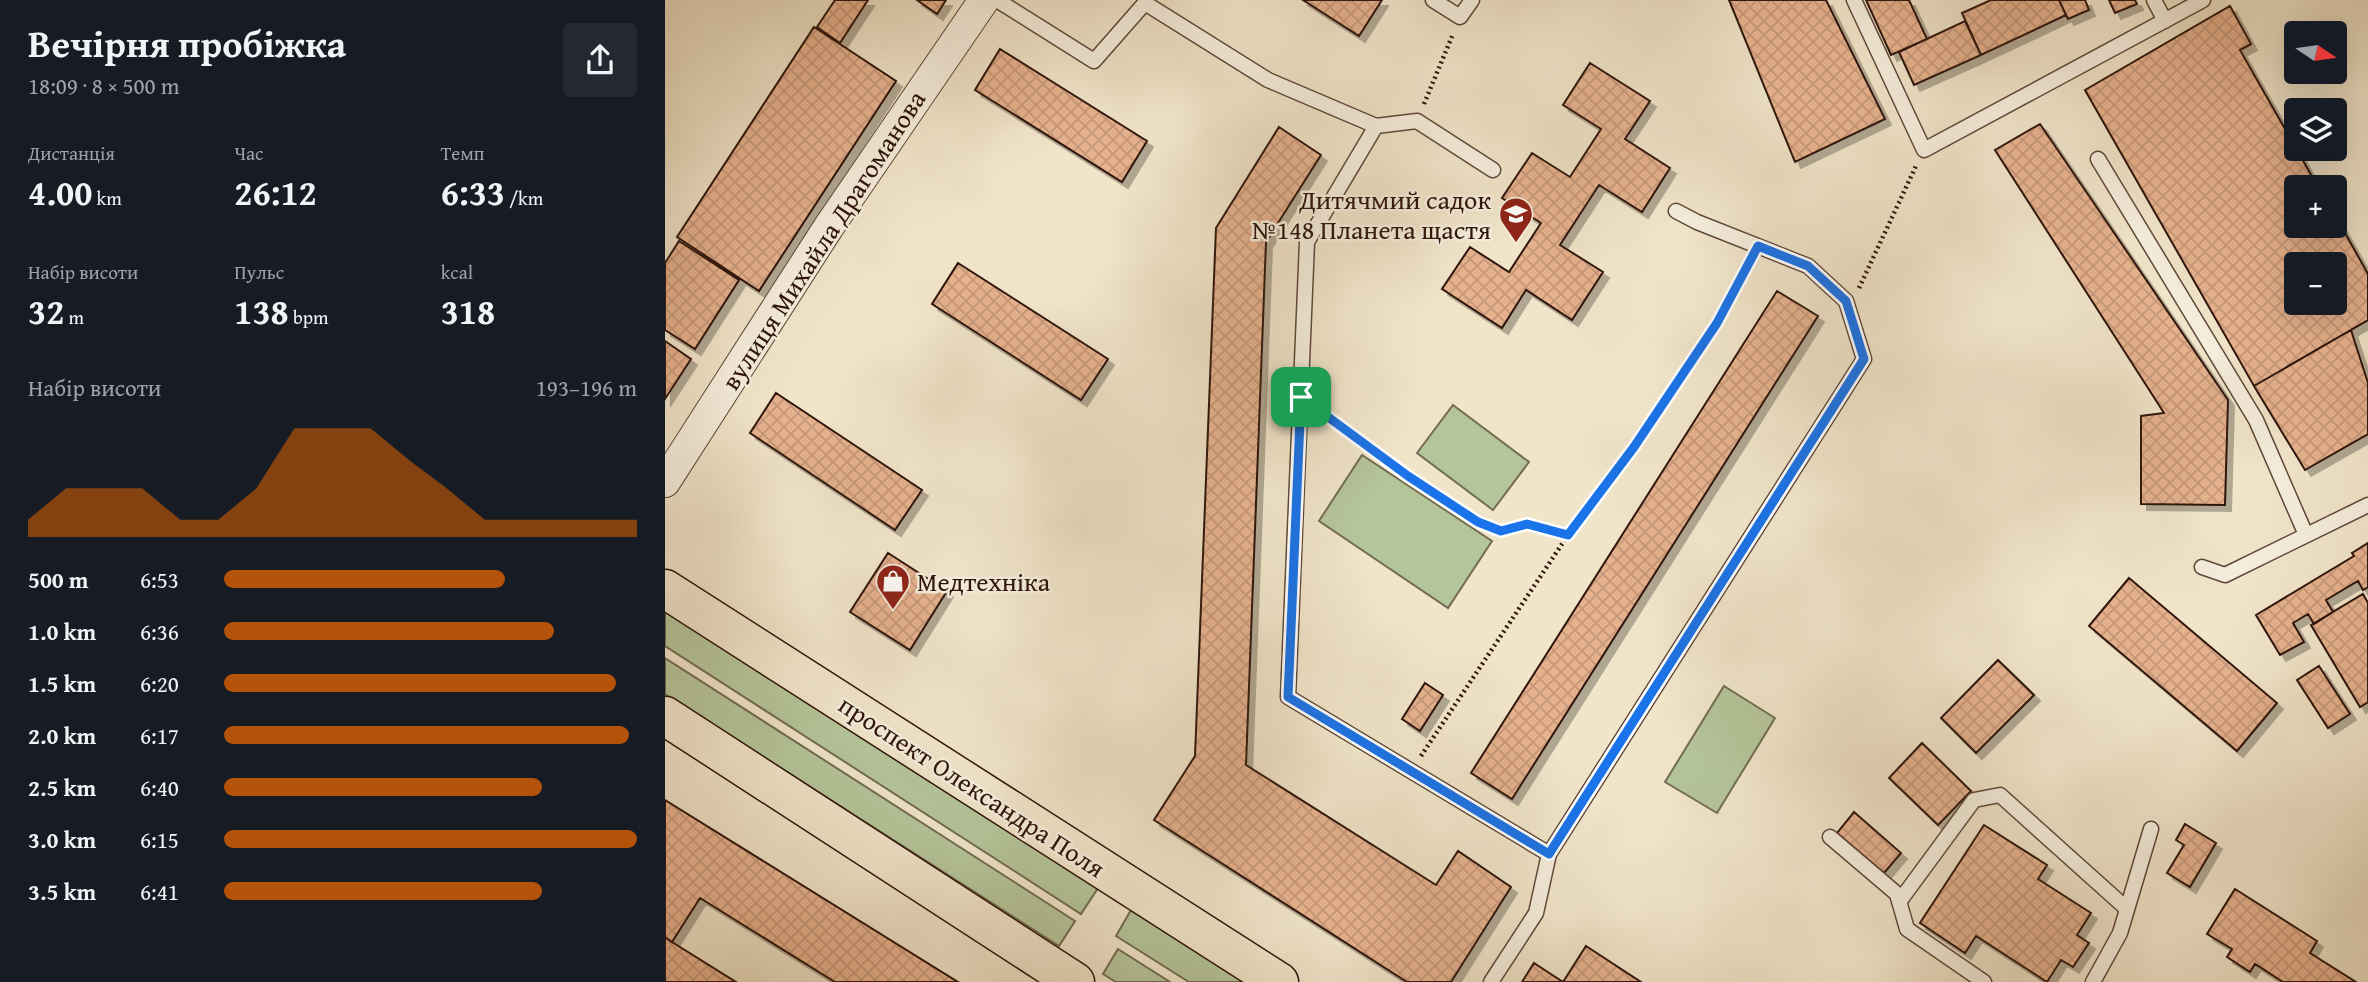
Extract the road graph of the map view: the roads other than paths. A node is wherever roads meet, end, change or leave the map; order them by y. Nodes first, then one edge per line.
1 (984, 0) edge
2 (996, 0) edge
3 (1433, 0) edge
4 (1472, 0) edge
5 (1854, 0) edge
6 (2154, 0) edge
7 (2203, 0) edge
8 (1146, 1) edge
9 (2165, 21) junction
10 (1376, 126) junction
11 (2098, 159) dead end
12 (1493, 170) dead end
13 (1676, 211) dead end
14 (665, 482) edge
15 (2368, 505) edge
16 (2306, 535) junction
17 (2202, 567) dead end
18 (665, 589) edge
19 (665, 716) edge
20 (2151, 830) dead end
21 (1830, 837) dead end
22 (1549, 854) junction
23 (1899, 902) junction
24 (2127, 909) junction
25 (1065, 979) edge
26 (1279, 982) edge
27 (1490, 982) edge
28 (1985, 982) edge
29 (2093, 982) edge

1 - 14 street, вулиця Михайла Драгоманова
2 - 8 lane
3 - 4 lane
5 - 9 lane
6 - 9 lane
7 - 9 lane
8 - 10 lane
10 - 12 lane
10 - 22 lane
11 - 16 lane
13 - 22 lane
15 - 16 lane
16 - 17 lane
18 - 26 main road, проспект Олександра Поля
19 - 25 main road
20 - 24 lane
21 - 23 lane
22 - 27 lane
23 - 24 lane
23 - 28 lane
24 - 29 lane

